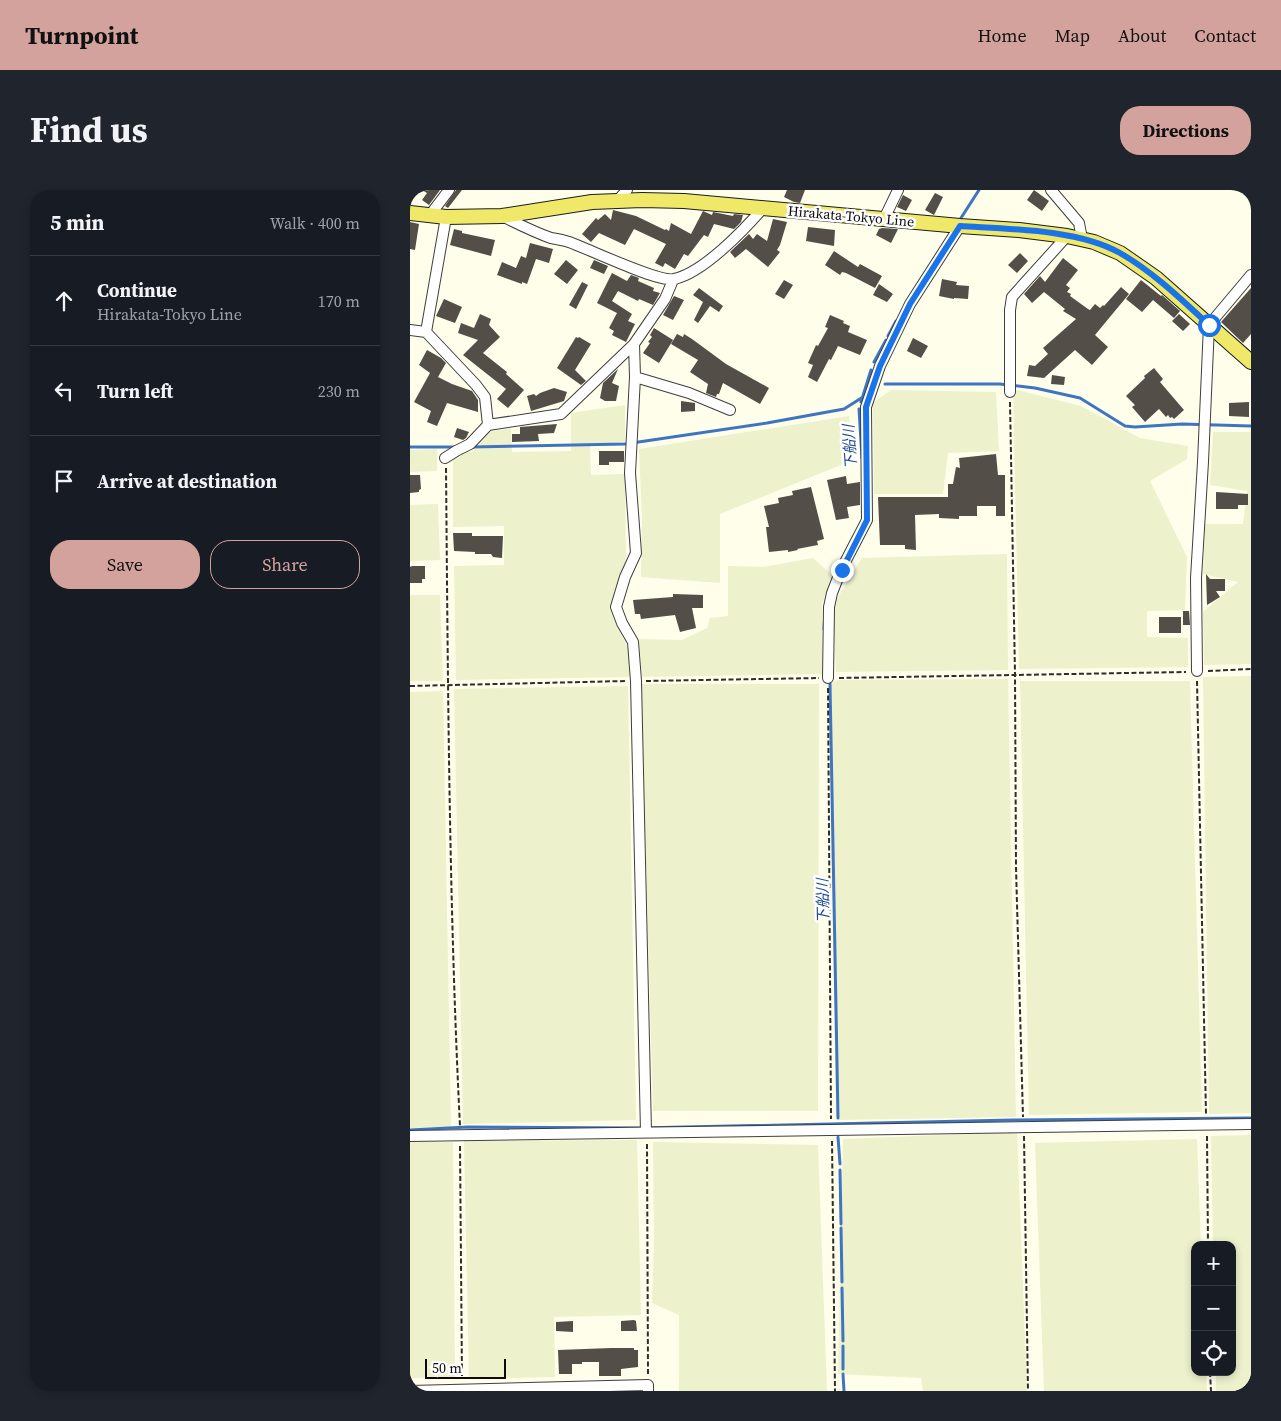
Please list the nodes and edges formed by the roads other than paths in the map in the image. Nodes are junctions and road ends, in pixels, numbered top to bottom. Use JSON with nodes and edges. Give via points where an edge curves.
{"nodes":[{"id":1,"x":449,"y":190,"type":"edge"},
{"id":2,"x":627,"y":190,"type":"edge"},
{"id":3,"x":898,"y":190,"type":"edge"},
{"id":4,"x":1051,"y":190,"type":"edge"},
{"id":5,"x":617,"y":201,"type":"junction"},
{"id":6,"x":763,"y":208,"type":"junction"},
{"id":7,"x":410,"y":213,"type":"edge"},
{"id":8,"x":430,"y":215,"type":"junction"},
{"id":9,"x":502,"y":216,"type":"junction"},
{"id":10,"x":446,"y":217,"type":"junction"},
{"id":11,"x":884,"y":219,"type":"junction"},
{"id":12,"x":960,"y":226,"type":"junction"},
{"id":13,"x":1067,"y":236,"type":"junction"},
{"id":14,"x":1082,"y":239,"type":"junction"},
{"id":15,"x":1251,"y":276,"type":"edge"},
{"id":16,"x":673,"y":280,"type":"junction"},
{"id":17,"x":1209,"y":325,"type":"junction"},
{"id":18,"x":410,"y":330,"type":"edge"},
{"id":19,"x":426,"y":332,"type":"junction"},
{"id":20,"x":634,"y":344,"type":"junction"},
{"id":21,"x":1251,"y":362,"type":"edge"},
{"id":22,"x":635,"y":377,"type":"junction"},
{"id":23,"x":1010,"y":392,"type":"road end"},
{"id":24,"x":730,"y":410,"type":"dead end"},
{"id":25,"x":488,"y":424,"type":"junction"},
{"id":26,"x":446,"y":458,"type":"road end"},
{"id":27,"x":1197,"y":671,"type":"road end"},
{"id":28,"x":828,"y":678,"type":"road end"},
{"id":29,"x":1251,"y":1124,"type":"edge"},
{"id":30,"x":646,"y":1132,"type":"junction"},
{"id":31,"x":410,"y":1136,"type":"edge"},
{"id":32,"x":648,"y":1388,"type":"edge"},
{"id":33,"x":462,"y":1390,"type":"edge"},
{"id":34,"x":516,"y":1390,"type":"edge"},
{"id":35,"x":410,"y":1391,"type":"edge"}],
"edges":[{"from":1,"to":8,"type":"street"},
{"from":2,"to":5,"type":"street"},
{"from":3,"to":11,"type":"street"},
{"from":4,"to":14,"type":"street","via":[[1079,223]]},
{"from":5,"to":6,"type":"main road","name":"Hirakata-Tokyo Line","via":[[684,201]]},
{"from":5,"to":9,"type":"main road","name":"Hirakata-Tokyo Line"},
{"from":6,"to":11,"type":"main road","name":"Hirakata-Tokyo Line"},
{"from":6,"to":16,"type":"street","via":[[699,268]]},
{"from":7,"to":8,"type":"main road","name":"Hirakata-Tokyo Line"},
{"from":8,"to":10,"type":"main road","name":"Hirakata-Tokyo Line"},
{"from":9,"to":10,"type":"main road","name":"Hirakata-Tokyo Line"},
{"from":9,"to":16,"type":"street","via":[[551,238]]},
{"from":10,"to":19,"type":"street"},
{"from":11,"to":12,"type":"main road","name":"Hirakata-Tokyo Line"},
{"from":12,"to":13,"type":"main road","name":"Hirakata-Tokyo Line"},
{"from":12,"to":28,"type":"street","via":[[910,304],[880,366],[866,407],[867,520],[832,593]]},
{"from":13,"to":14,"type":"main road","name":"Hirakata-Tokyo Line"},
{"from":13,"to":23,"type":"street","via":[[1012,297]]},
{"from":14,"to":17,"type":"main road","name":"Hirakata-Tokyo Line","via":[[1120,253],[1156,278]]},
{"from":15,"to":17,"type":"street"},
{"from":16,"to":20,"type":"street","via":[[665,299]]},
{"from":17,"to":21,"type":"main road","name":"Hirakata-Tokyo Line"},
{"from":17,"to":27,"type":"street","via":[[1196,578]]},
{"from":18,"to":19,"type":"street"},
{"from":19,"to":25,"type":"street","via":[[485,397]]},
{"from":20,"to":22,"type":"street"},
{"from":20,"to":25,"type":"street","via":[[561,414]]},
{"from":22,"to":24,"type":"street","via":[[690,393]]},
{"from":22,"to":30,"type":"street","via":[[630,473],[636,553],[616,607],[633,642],[636,681]]},
{"from":25,"to":26,"type":"street","via":[[470,444]]},
{"from":29,"to":30,"type":"street"},
{"from":30,"to":31,"type":"street"},
{"from":32,"to":34,"type":"street"},
{"from":33,"to":34,"type":"street"},
{"from":33,"to":35,"type":"street"}]}
